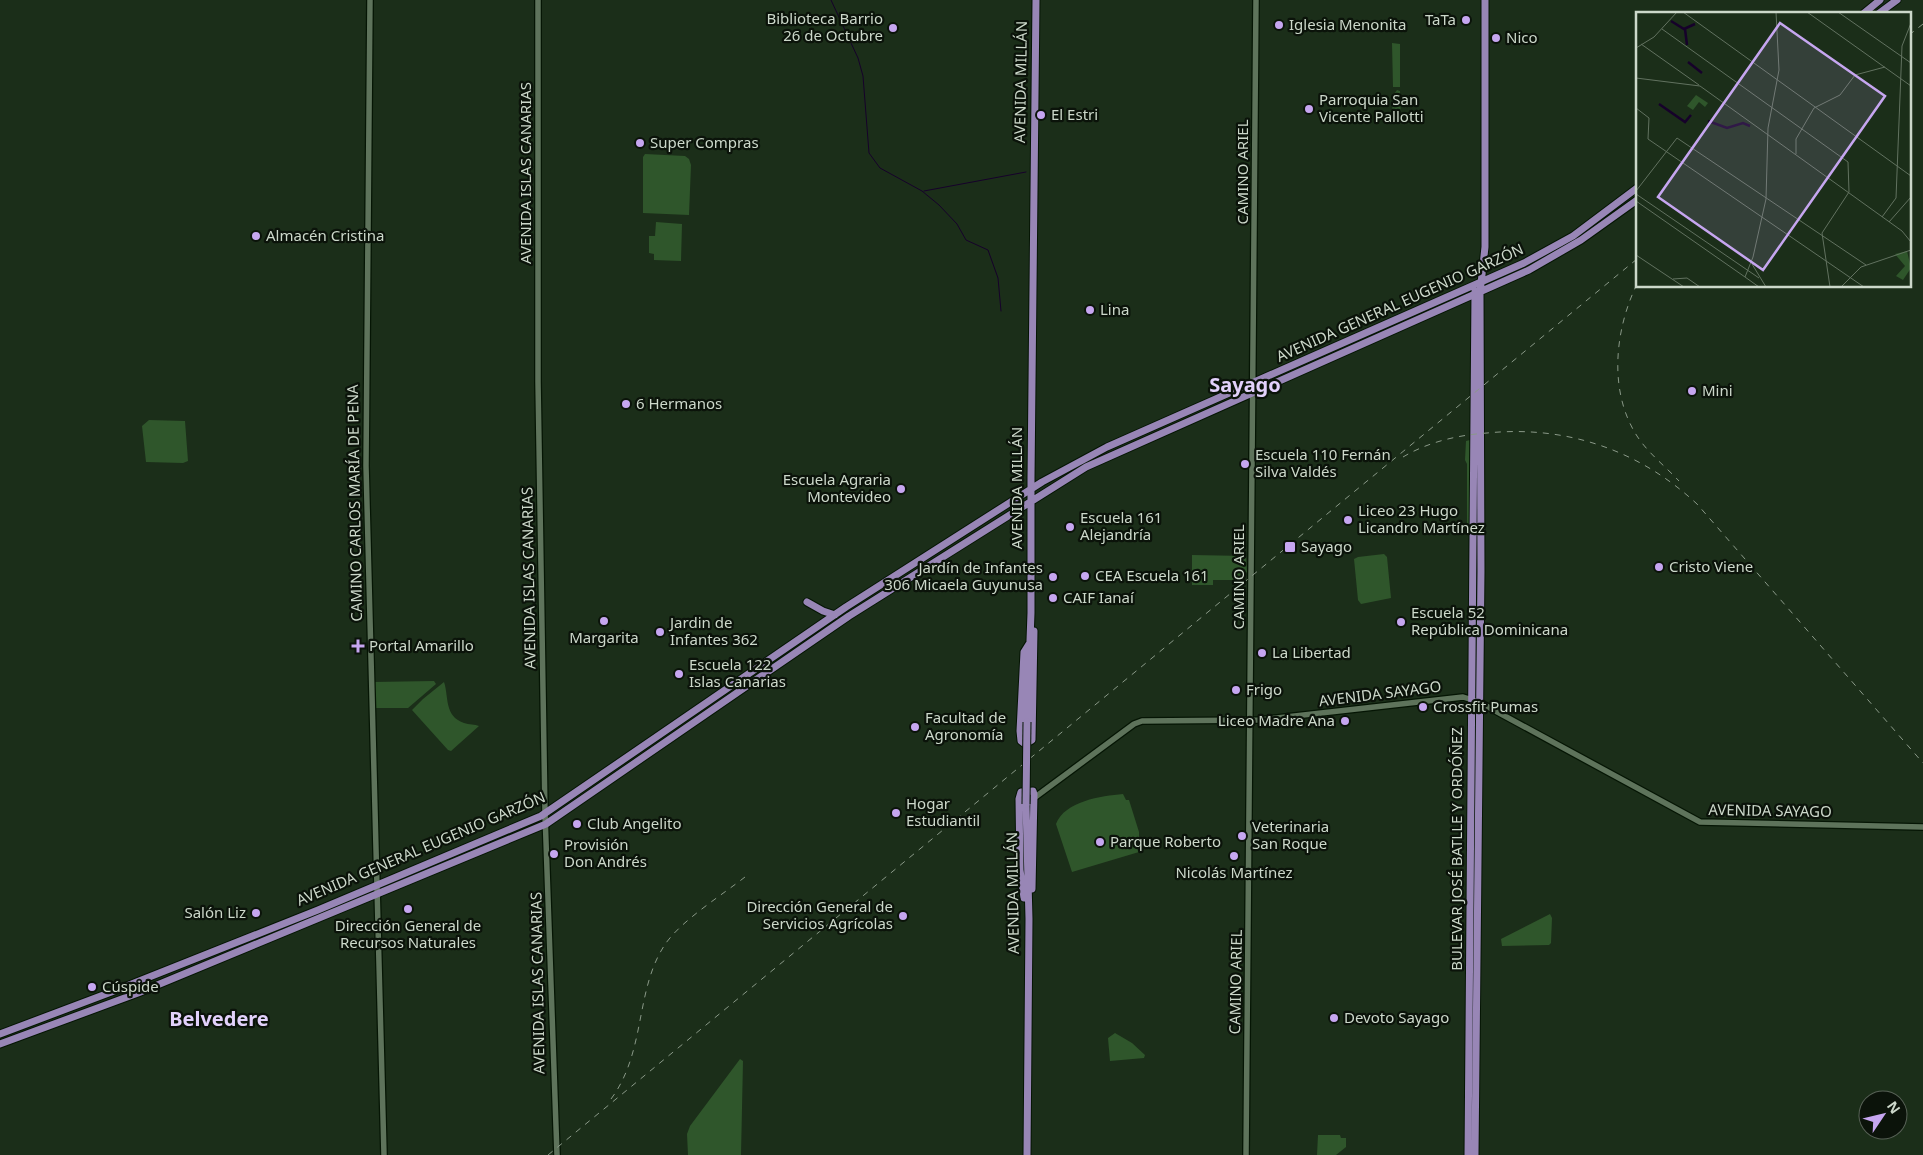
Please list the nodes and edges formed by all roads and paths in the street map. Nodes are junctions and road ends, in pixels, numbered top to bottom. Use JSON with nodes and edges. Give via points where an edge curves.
{"nodes":[{"id":1,"x":370,"y":0,"type":"edge"},
{"id":2,"x":538,"y":0,"type":"edge"},
{"id":3,"x":1036,"y":0,"type":"edge"},
{"id":4,"x":1256,"y":0,"type":"edge"},
{"id":5,"x":1485,"y":0,"type":"edge"},
{"id":6,"x":1880,"y":0,"type":"edge"},
{"id":7,"x":1897,"y":0,"type":"edge"},
{"id":8,"x":1865,"y":12,"type":"edge"},
{"id":9,"x":1881,"y":12,"type":"edge"},
{"id":10,"x":1636,"y":189,"type":"edge"},
{"id":11,"x":1636,"y":201,"type":"edge"},
{"id":12,"x":1484,"y":214,"type":"junction"},
{"id":13,"x":1484,"y":263,"type":"junction"},
{"id":14,"x":1498,"y":274,"type":"junction"},
{"id":15,"x":1479,"y":283,"type":"junction"},
{"id":16,"x":1478,"y":294,"type":"junction"},
{"id":17,"x":1254,"y":382,"type":"junction"},
{"id":18,"x":1254,"y":392,"type":"junction"},
{"id":19,"x":1031,"y":489,"type":"junction"},
{"id":20,"x":1031,"y":501,"type":"junction"},
{"id":21,"x":807,"y":602,"type":"dead end"},
{"id":22,"x":835,"y":614,"type":"junction"},
{"id":23,"x":1031,"y":614,"type":"junction"},
{"id":24,"x":1029,"y":643,"type":"junction"},
{"id":25,"x":1472,"y":699,"type":"junction"},
{"id":26,"x":1479,"y":702,"type":"junction"},
{"id":27,"x":1250,"y":721,"type":"junction"},
{"id":28,"x":1034,"y":794,"type":"junction"},
{"id":29,"x":545,"y":813,"type":"junction"},
{"id":30,"x":546,"y":824,"type":"junction"},
{"id":31,"x":1921,"y":826,"type":"edge"},
{"id":32,"x":376,"y":884,"type":"junction"},
{"id":33,"x":377,"y":895,"type":"junction"},
{"id":34,"x":1029,"y":908,"type":"junction"},
{"id":35,"x":1029,"y":919,"type":"junction"},
{"id":36,"x":0,"y":1034,"type":"edge"},
{"id":37,"x":0,"y":1044,"type":"edge"},
{"id":38,"x":384,"y":1155,"type":"edge"},
{"id":39,"x":557,"y":1155,"type":"edge"},
{"id":40,"x":1027,"y":1155,"type":"edge"},
{"id":41,"x":1246,"y":1155,"type":"edge"},
{"id":42,"x":1468,"y":1155,"type":"edge"},
{"id":43,"x":1475,"y":1155,"type":"edge"}],
"edges":[{"from":1,"to":32,"type":"street","name":"CAMINO CARLOS MARÍA DE PENA","via":[[366,466]]},
{"from":2,"to":29,"type":"street","name":"AVENIDA ISLAS CANARIAS","via":[[538,382]]},
{"from":3,"to":19,"type":"main road","name":"AVENIDA MILLÁN"},
{"from":4,"to":17,"type":"street","name":"CAMINO ARIEL"},
{"from":5,"to":12,"type":"main road","name":"BULEVAR JOSÉ BATLLE Y ORDÓÑEZ"},
{"from":6,"to":8,"type":"main road"},
{"from":7,"to":9,"type":"main road"},
{"from":10,"to":14,"type":"main road","name":"AVENIDA GENERAL EUGENIO GARZÓN","via":[[1565,241]]},
{"from":11,"to":16,"type":"main road","name":"AVENIDA GENERAL EUGENIO GARZÓN","via":[[1563,252]]},
{"from":12,"to":13,"type":"main road","name":"BULEVAR JOSÉ BATLLE Y ORDÓÑEZ"},
{"from":12,"to":15,"type":"main road","name":"BULEVAR JOSÉ BATLLE Y ORDÓÑEZ"},
{"from":13,"to":14,"type":"main road"},
{"from":13,"to":15,"type":"main road","name":"BULEVAR JOSÉ BATLLE Y ORDÓÑEZ"},
{"from":14,"to":15,"type":"main road","name":"AVENIDA GENERAL EUGENIO GARZÓN"},
{"from":15,"to":16,"type":"main road","name":"BULEVAR JOSÉ BATLLE Y ORDÓÑEZ"},
{"from":15,"to":17,"type":"main road","name":"AVENIDA GENERAL EUGENIO GARZÓN"},
{"from":16,"to":18,"type":"main road","name":"AVENIDA GENERAL EUGENIO GARZÓN"},
{"from":16,"to":25,"type":"main road","name":"BULEVAR JOSÉ BATLLE Y ORDÓÑEZ"},
{"from":16,"to":26,"type":"main road","name":"BULEVAR JOSÉ BATLLE Y ORDÓÑEZ"},
{"from":17,"to":18,"type":"street","name":"CAMINO ARIEL"},
{"from":17,"to":19,"type":"main road","name":"AVENIDA GENERAL EUGENIO GARZÓN","via":[[1080,459]]},
{"from":18,"to":20,"type":"main road","name":"AVENIDA GENERAL EUGENIO GARZÓN","via":[[1098,461]]},
{"from":18,"to":27,"type":"street","name":"CAMINO ARIEL"},
{"from":19,"to":20,"type":"main road","name":"AVENIDA MILLÁN"},
{"from":19,"to":22,"type":"main road","name":"AVENIDA GENERAL EUGENIO GARZÓN"},
{"from":20,"to":23,"type":"main road","name":"AVENIDA MILLÁN"},
{"from":20,"to":30,"type":"main road","name":"AVENIDA GENERAL EUGENIO GARZÓN","via":[[849,616]]},
{"from":21,"to":22,"type":"main road"},
{"from":22,"to":29,"type":"main road","name":"AVENIDA GENERAL EUGENIO GARZÓN"},
{"from":23,"to":24,"type":"main road","name":"AVENIDA MILLÁN"},
{"from":23,"to":24,"type":"main road","via":[[1034,648],[1032,740],[1025,744],[1020,731],[1024,652]]},
{"from":24,"to":34,"type":"main road","name":"AVENIDA MILLÁN","bridge":true,"via":[[1026,804]]},
{"from":25,"to":26,"type":"street","name":"AVENIDA SAYAGO"},
{"from":25,"to":27,"type":"street","name":"AVENIDA SAYAGO","via":[[1463,697]]},
{"from":25,"to":42,"type":"main road","name":"BULEVAR JOSÉ BATLLE Y ORDÓÑEZ"},
{"from":26,"to":31,"type":"street","name":"AVENIDA SAYAGO","via":[[1700,822]]},
{"from":26,"to":43,"type":"main road","name":"BULEVAR JOSÉ BATLLE Y ORDÓÑEZ"},
{"from":27,"to":28,"type":"street","name":"AVENIDA SAYAGO","via":[[1138,722]]},
{"from":27,"to":41,"type":"street","name":"CAMINO ARIEL"},
{"from":28,"to":34,"type":"main road"},
{"from":28,"to":35,"type":"main road","via":[[1023,791],[1019,799],[1020,870]]},
{"from":29,"to":30,"type":"street","name":"AVENIDA ISLAS CANARIAS"},
{"from":29,"to":32,"type":"main road","name":"AVENIDA GENERAL EUGENIO GARZÓN"},
{"from":30,"to":33,"type":"main road","name":"AVENIDA GENERAL EUGENIO GARZÓN"},
{"from":30,"to":39,"type":"street","name":"AVENIDA ISLAS CANARIAS"},
{"from":32,"to":33,"type":"street","name":"CAMINO CARLOS MARÍA DE PENA"},
{"from":32,"to":36,"type":"main road","name":"AVENIDA GENERAL EUGENIO GARZÓN"},
{"from":33,"to":37,"type":"main road","name":"AVENIDA GENERAL EUGENIO GARZÓN","via":[[138,993]]},
{"from":33,"to":38,"type":"street","name":"CAMINO CARLOS MARÍA DE PENA"},
{"from":34,"to":35,"type":"main road","name":"AVENIDA MILLÁN"},
{"from":35,"to":40,"type":"main road","name":"AVENIDA MILLÁN"}]}
